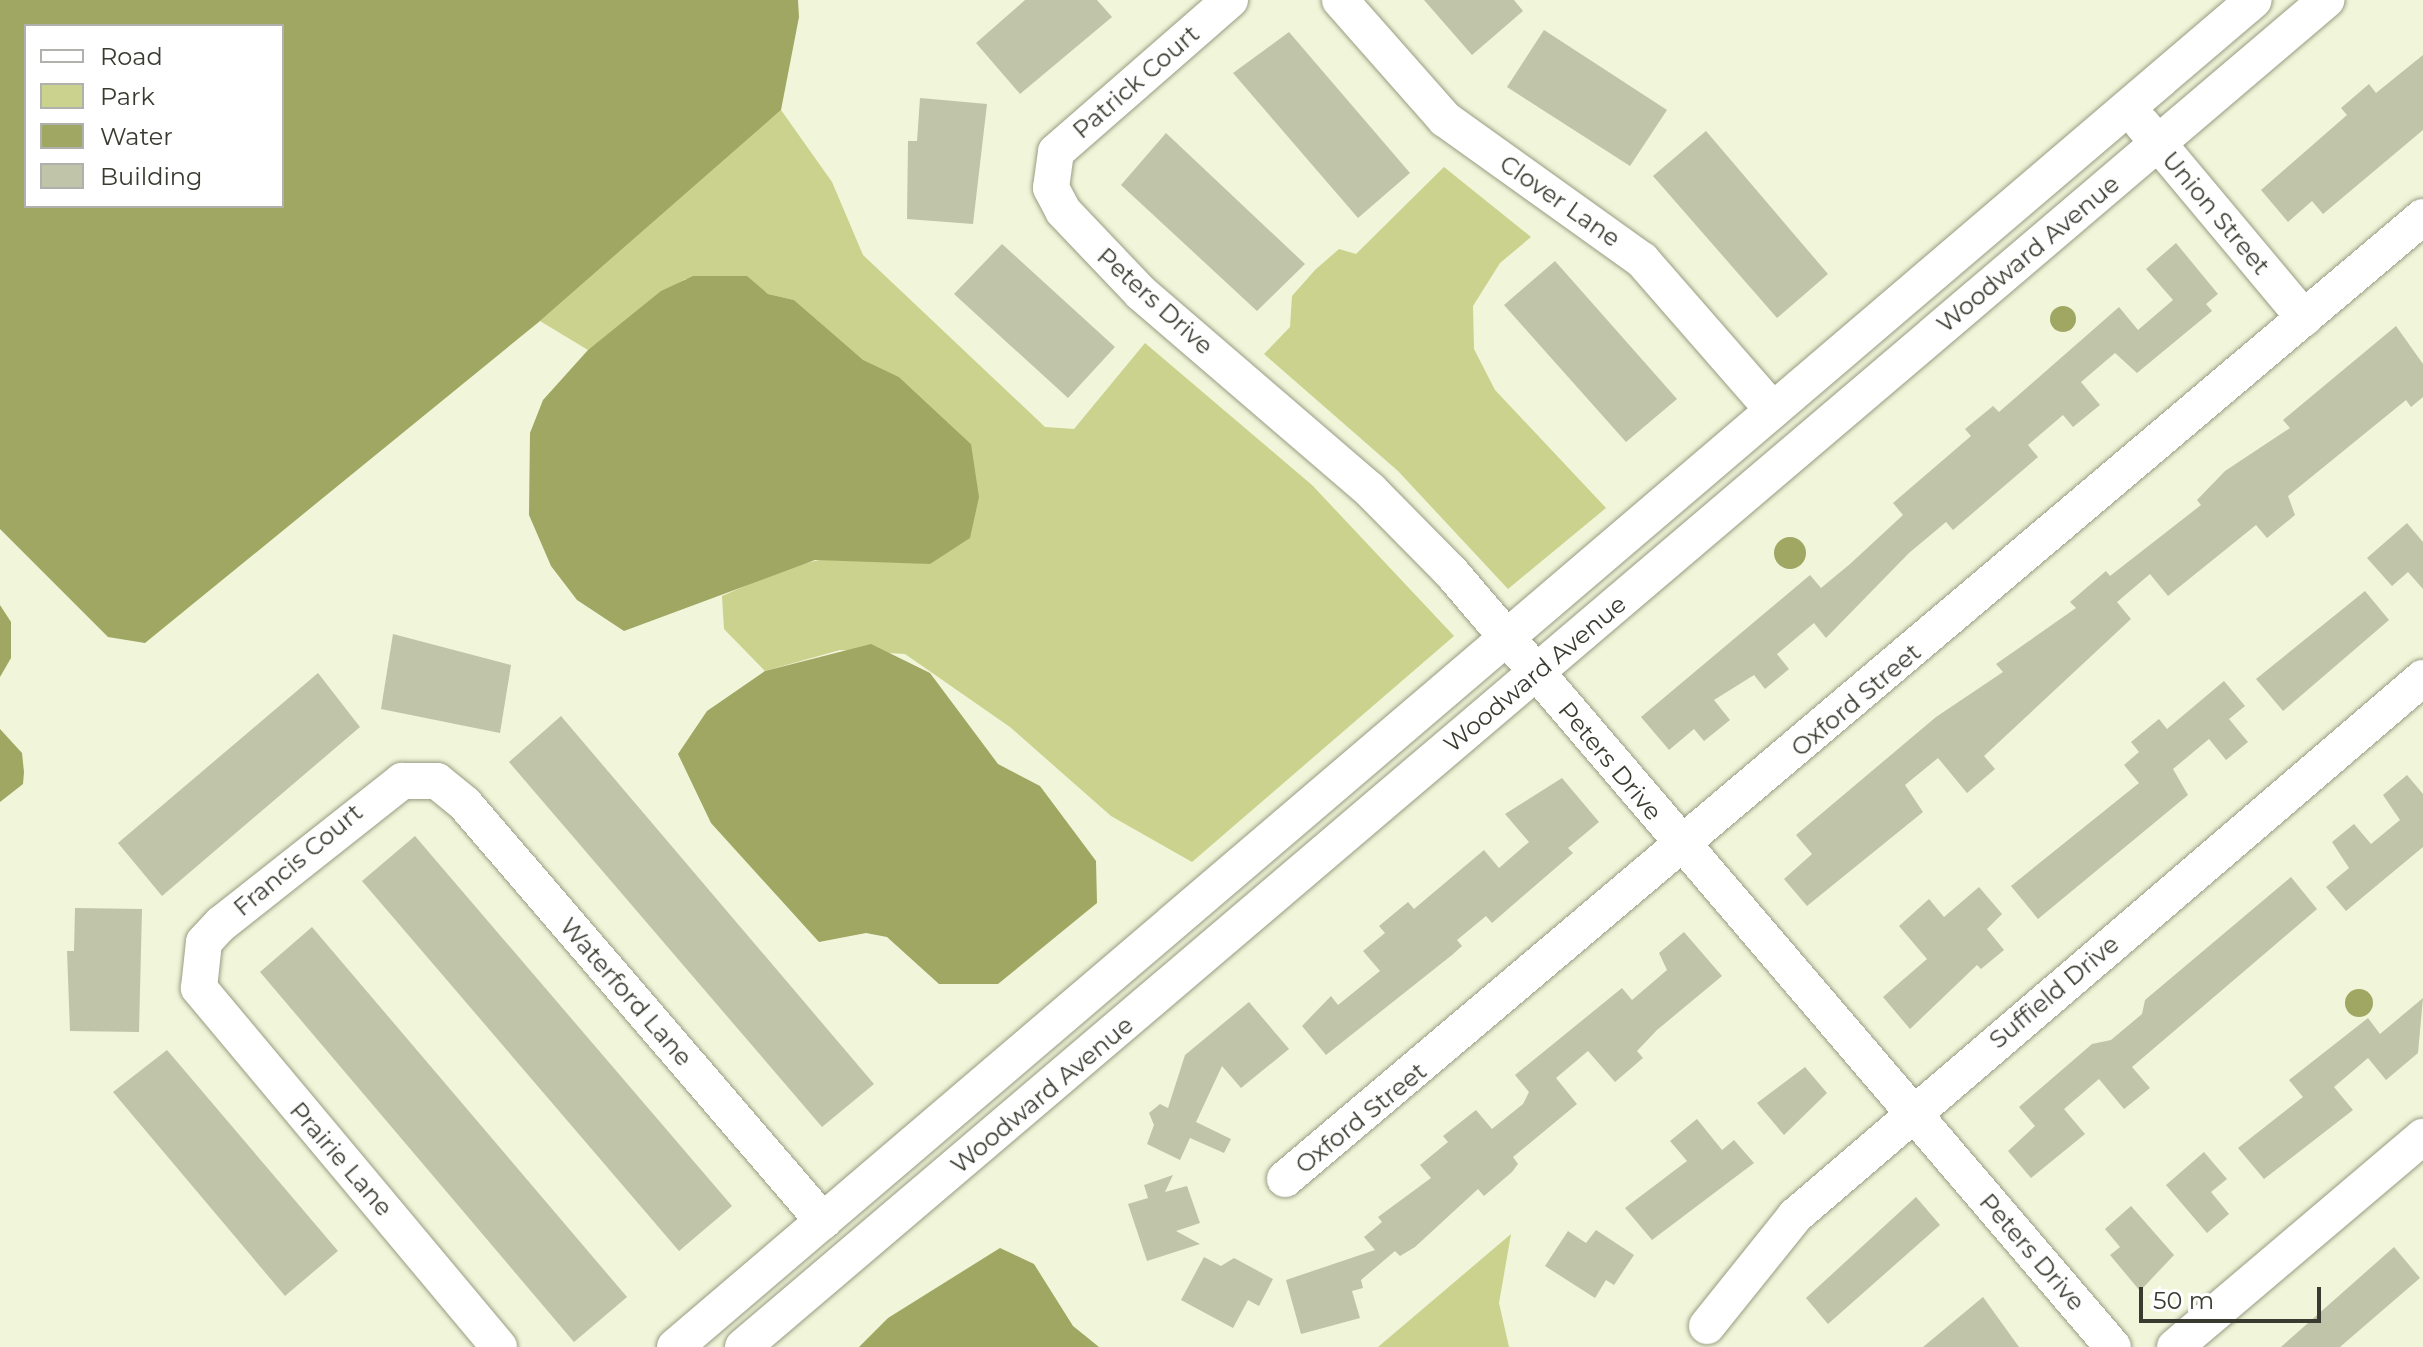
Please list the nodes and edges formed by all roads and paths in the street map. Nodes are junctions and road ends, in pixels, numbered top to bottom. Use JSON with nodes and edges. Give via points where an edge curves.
{"nodes":[{"id":1,"x":1230,"y":0,"type":"edge"},
{"id":2,"x":1340,"y":0,"type":"edge"},
{"id":3,"x":2254,"y":0,"type":"edge"},
{"id":4,"x":2326,"y":0,"type":"edge"},
{"id":5,"x":2128,"y":107,"type":"junction"},
{"id":6,"x":2158,"y":144,"type":"junction"},
{"id":7,"x":1050,"y":170,"type":"joint"},
{"id":8,"x":2423,"y":217,"type":"edge"},
{"id":9,"x":2304,"y":318,"type":"junction"},
{"id":10,"x":1773,"y":410,"type":"junction"},
{"id":11,"x":1508,"y":640,"type":"junction"},
{"id":12,"x":1536,"y":674,"type":"junction"},
{"id":13,"x":2423,"y":678,"type":"edge"},
{"id":14,"x":420,"y":777,"type":"joint"},
{"id":15,"x":1683,"y":847,"type":"junction"},
{"id":16,"x":196,"y":965,"type":"joint"},
{"id":17,"x":1913,"y":1113,"type":"junction"},
{"id":18,"x":2423,"y":1137,"type":"edge"},
{"id":19,"x":1285,"y":1179,"type":"dead end"},
{"id":20,"x":823,"y":1221,"type":"junction"},
{"id":21,"x":1707,"y":1326,"type":"dead end"},
{"id":22,"x":499,"y":1347,"type":"edge"},
{"id":23,"x":675,"y":1347,"type":"edge"},
{"id":24,"x":743,"y":1347,"type":"edge"},
{"id":25,"x":2113,"y":1347,"type":"edge"},
{"id":26,"x":2175,"y":1347,"type":"edge"}],
"edges":[{"from":1,"to":7,"type":"street","name":"Patrick Court","via":[[1056,152]]},
{"from":2,"to":10,"type":"street","name":"Clover Lane","via":[[1445,119],[1642,260]]},
{"from":3,"to":5,"type":"street","name":"Woodward Avenue"},
{"from":4,"to":6,"type":"street","name":"Woodward Avenue"},
{"from":5,"to":6,"type":"street","name":"Union Street"},
{"from":5,"to":10,"type":"street","name":"Woodward Avenue"},
{"from":6,"to":9,"type":"street","name":"Union Street"},
{"from":6,"to":12,"type":"street","name":"Woodward Avenue"},
{"from":7,"to":11,"type":"street","name":"Peters Drive","via":[[1063,211],[1108,262],[1399,517]]},
{"from":8,"to":9,"type":"street","name":"Oxford Street"},
{"from":9,"to":15,"type":"street","name":"Oxford Street"},
{"from":10,"to":11,"type":"street","name":"Woodward Avenue"},
{"from":11,"to":12,"type":"street","name":"Peters Drive"},
{"from":11,"to":20,"type":"street","name":"Woodward Avenue"},
{"from":12,"to":15,"type":"street","name":"Peters Drive"},
{"from":12,"to":24,"type":"street","name":"Woodward Avenue"},
{"from":13,"to":17,"type":"street","name":"Suffield Drive"},
{"from":14,"to":16,"type":"street","name":"Francis Court","via":[[383,790],[221,924]]},
{"from":14,"to":20,"type":"street","name":"Waterford Lane","via":[[465,804]]},
{"from":15,"to":17,"type":"street","name":"Peters Drive"},
{"from":15,"to":19,"type":"street","name":"Oxford Street"},
{"from":16,"to":22,"type":"street","name":"Prairie Lane","via":[[214,1011]]},
{"from":17,"to":21,"type":"street","name":"Suffield Drive","via":[[1795,1216]]},
{"from":17,"to":25,"type":"street","name":"Peters Drive"},
{"from":18,"to":26,"type":"street"},
{"from":20,"to":23,"type":"street","name":"Woodward Avenue"}]}
